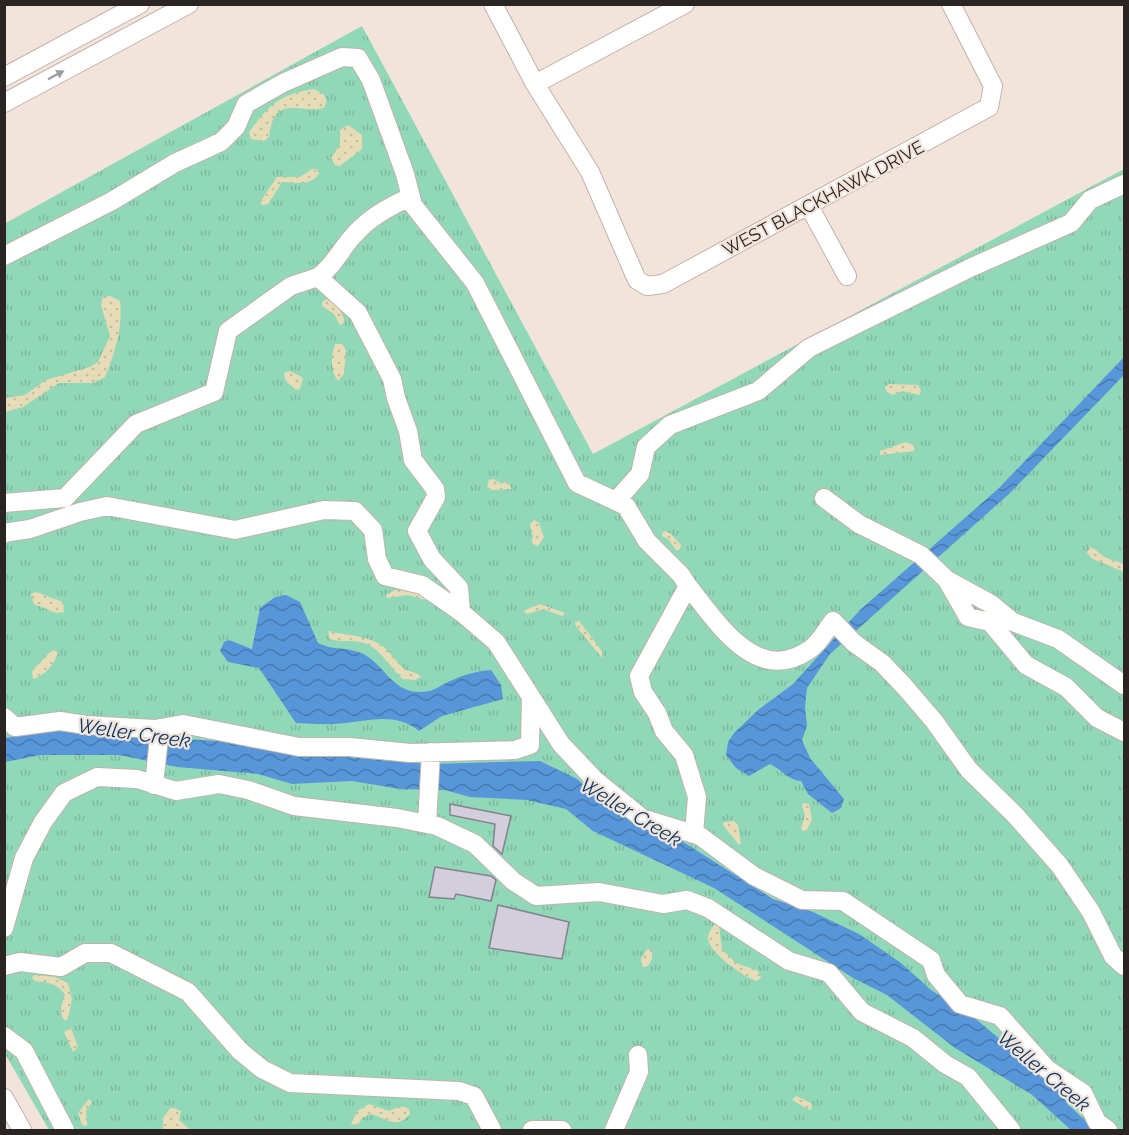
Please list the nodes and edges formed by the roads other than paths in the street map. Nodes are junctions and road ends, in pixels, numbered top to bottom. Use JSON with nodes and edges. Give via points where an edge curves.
{"nodes":[{"id":1,"x":140,"y":4,"type":"edge"},
{"id":2,"x":189,"y":4,"type":"edge"},
{"id":3,"x":493,"y":4,"type":"edge"},
{"id":4,"x":685,"y":4,"type":"edge"},
{"id":5,"x":951,"y":4,"type":"edge"},
{"id":6,"x":4,"y":76,"type":"edge"},
{"id":7,"x":535,"y":84,"type":"junction"},
{"id":8,"x":4,"y":103,"type":"edge"},
{"id":9,"x":1125,"y":184,"type":"edge"},
{"id":10,"x":411,"y":197,"type":"junction"},
{"id":11,"x":809,"y":206,"type":"junction"},
{"id":12,"x":4,"y":256,"type":"edge"},
{"id":13,"x":847,"y":276,"type":"dead end"},
{"id":14,"x":318,"y":277,"type":"junction"},
{"id":15,"x":824,"y":498,"type":"dead end"},
{"id":16,"x":616,"y":501,"type":"junction"},
{"id":17,"x":4,"y":503,"type":"edge"},
{"id":18,"x":4,"y":533,"type":"edge"},
{"id":19,"x":947,"y":580,"type":"junction"},
{"id":20,"x":688,"y":586,"type":"junction"},
{"id":21,"x":461,"y":612,"type":"junction"},
{"id":22,"x":1125,"y":685,"type":"edge"},
{"id":23,"x":531,"y":696,"type":"junction"},
{"id":24,"x":4,"y":717,"type":"edge"},
{"id":25,"x":160,"y":730,"type":"junction"},
{"id":26,"x":1125,"y":732,"type":"edge"},
{"id":27,"x":431,"y":757,"type":"junction"},
{"id":28,"x":154,"y":780,"type":"junction"},
{"id":29,"x":424,"y":813,"type":"junction"},
{"id":30,"x":694,"y":833,"type":"junction"},
{"id":31,"x":4,"y":928,"type":"edge"},
{"id":32,"x":4,"y":966,"type":"edge"},
{"id":33,"x":1125,"y":966,"type":"edge"},
{"id":34,"x":4,"y":1036,"type":"edge"},
{"id":35,"x":638,"y":1055,"type":"dead end"},
{"id":36,"x":4,"y":1098,"type":"edge"},
{"id":37,"x":22,"y":1131,"type":"edge"},
{"id":38,"x":65,"y":1131,"type":"edge"},
{"id":39,"x":492,"y":1131,"type":"edge"},
{"id":40,"x":532,"y":1131,"type":"edge"},
{"id":41,"x":562,"y":1131,"type":"edge"},
{"id":42,"x":614,"y":1131,"type":"edge"},
{"id":43,"x":1011,"y":1131,"type":"edge"},
{"id":44,"x":1108,"y":1131,"type":"edge"}],
"edges":[{"from":1,"to":6,"type":"street"},
{"from":8,"to":2,"type":"street","one_way":true},
{"from":3,"to":7,"type":"street"},
{"from":4,"to":7,"type":"street"},
{"from":5,"to":11,"type":"street","name":"WEST BLACKHAWK DRIVE","via":[[993,86],[989,107]]},
{"from":7,"to":11,"type":"street","name":"WEST BLACKHAWK DRIVE","via":[[590,172],[637,280],[647,286],[663,284]]},
{"from":9,"to":16,"type":"street","via":[[1090,200],[1071,223],[809,348],[758,391],[670,425],[646,447],[640,474]]},
{"from":10,"to":12,"type":"street","via":[[371,80],[358,58],[342,57],[246,104],[236,127],[221,142]]},
{"from":10,"to":14,"type":"street","via":[[355,233],[331,268]]},
{"from":10,"to":16,"type":"street","via":[[413,205],[475,283],[577,483]]},
{"from":11,"to":13,"type":"street"},
{"from":14,"to":17,"type":"street","via":[[291,286],[228,331],[214,392],[136,424],[65,498]]},
{"from":14,"to":21,"type":"street","via":[[357,313],[392,379],[413,460],[435,489],[436,497],[417,531],[432,560],[459,588]]},
{"from":15,"to":19,"type":"street","via":[[859,524],[926,560]]},
{"from":16,"to":20,"type":"street","via":[[626,507],[647,541]]},
{"from":18,"to":21,"type":"street","via":[[107,506],[235,530],[324,510],[355,511],[373,530],[377,558],[385,576],[422,585]]},
{"from":19,"to":22,"type":"street","via":[[1013,621],[1058,639]]},
{"from":19,"to":26,"type":"street","via":[[968,617],[990,622],[1026,665],[1066,687],[1097,718]]},
{"from":20,"to":30,"type":"street","via":[[639,676],[664,731],[684,755],[697,797]]},
{"from":20,"to":33,"type":"street","via":[[727,634],[756,659],[786,659],[810,650],[834,621],[904,686],[969,770],[1015,814],[1060,866],[1091,912],[1113,956]]},
{"from":21,"to":23,"type":"street","via":[[495,642]]},
{"from":23,"to":27,"type":"street","via":[[530,745],[515,750]]},
{"from":23,"to":30,"type":"street","via":[[561,744],[595,780],[642,818]]},
{"from":24,"to":25,"type":"street","via":[[15,727],[60,721]]},
{"from":25,"to":27,"type":"street","via":[[183,724],[299,747]]},
{"from":25,"to":28,"type":"street"},
{"from":27,"to":29,"type":"street"},
{"from":28,"to":29,"type":"street","via":[[176,791],[219,784],[294,806]]},
{"from":28,"to":31,"type":"street","via":[[97,777],[64,793],[24,858]]},
{"from":29,"to":43,"type":"street","via":[[475,844],[513,882],[536,896],[599,892],[663,904],[687,900],[708,908],[789,961],[829,973],[862,1012],[913,1038],[968,1077]]},
{"from":30,"to":44,"type":"street","via":[[754,876],[802,900],[843,901],[931,960],[936,975],[960,1004],[1000,1016],[1047,1069],[1083,1093],[1097,1122]]},
{"from":32,"to":39,"type":"street","via":[[20,962],[61,967],[85,952],[111,953],[188,992],[240,1051],[262,1069],[290,1083],[459,1091],[474,1096]]},
{"from":34,"to":38,"type":"street","via":[[24,1051]]},
{"from":35,"to":42,"type":"street","via":[[639,1072]]},
{"from":36,"to":37,"type":"street"},
{"from":40,"to":41,"type":"street"}]}
